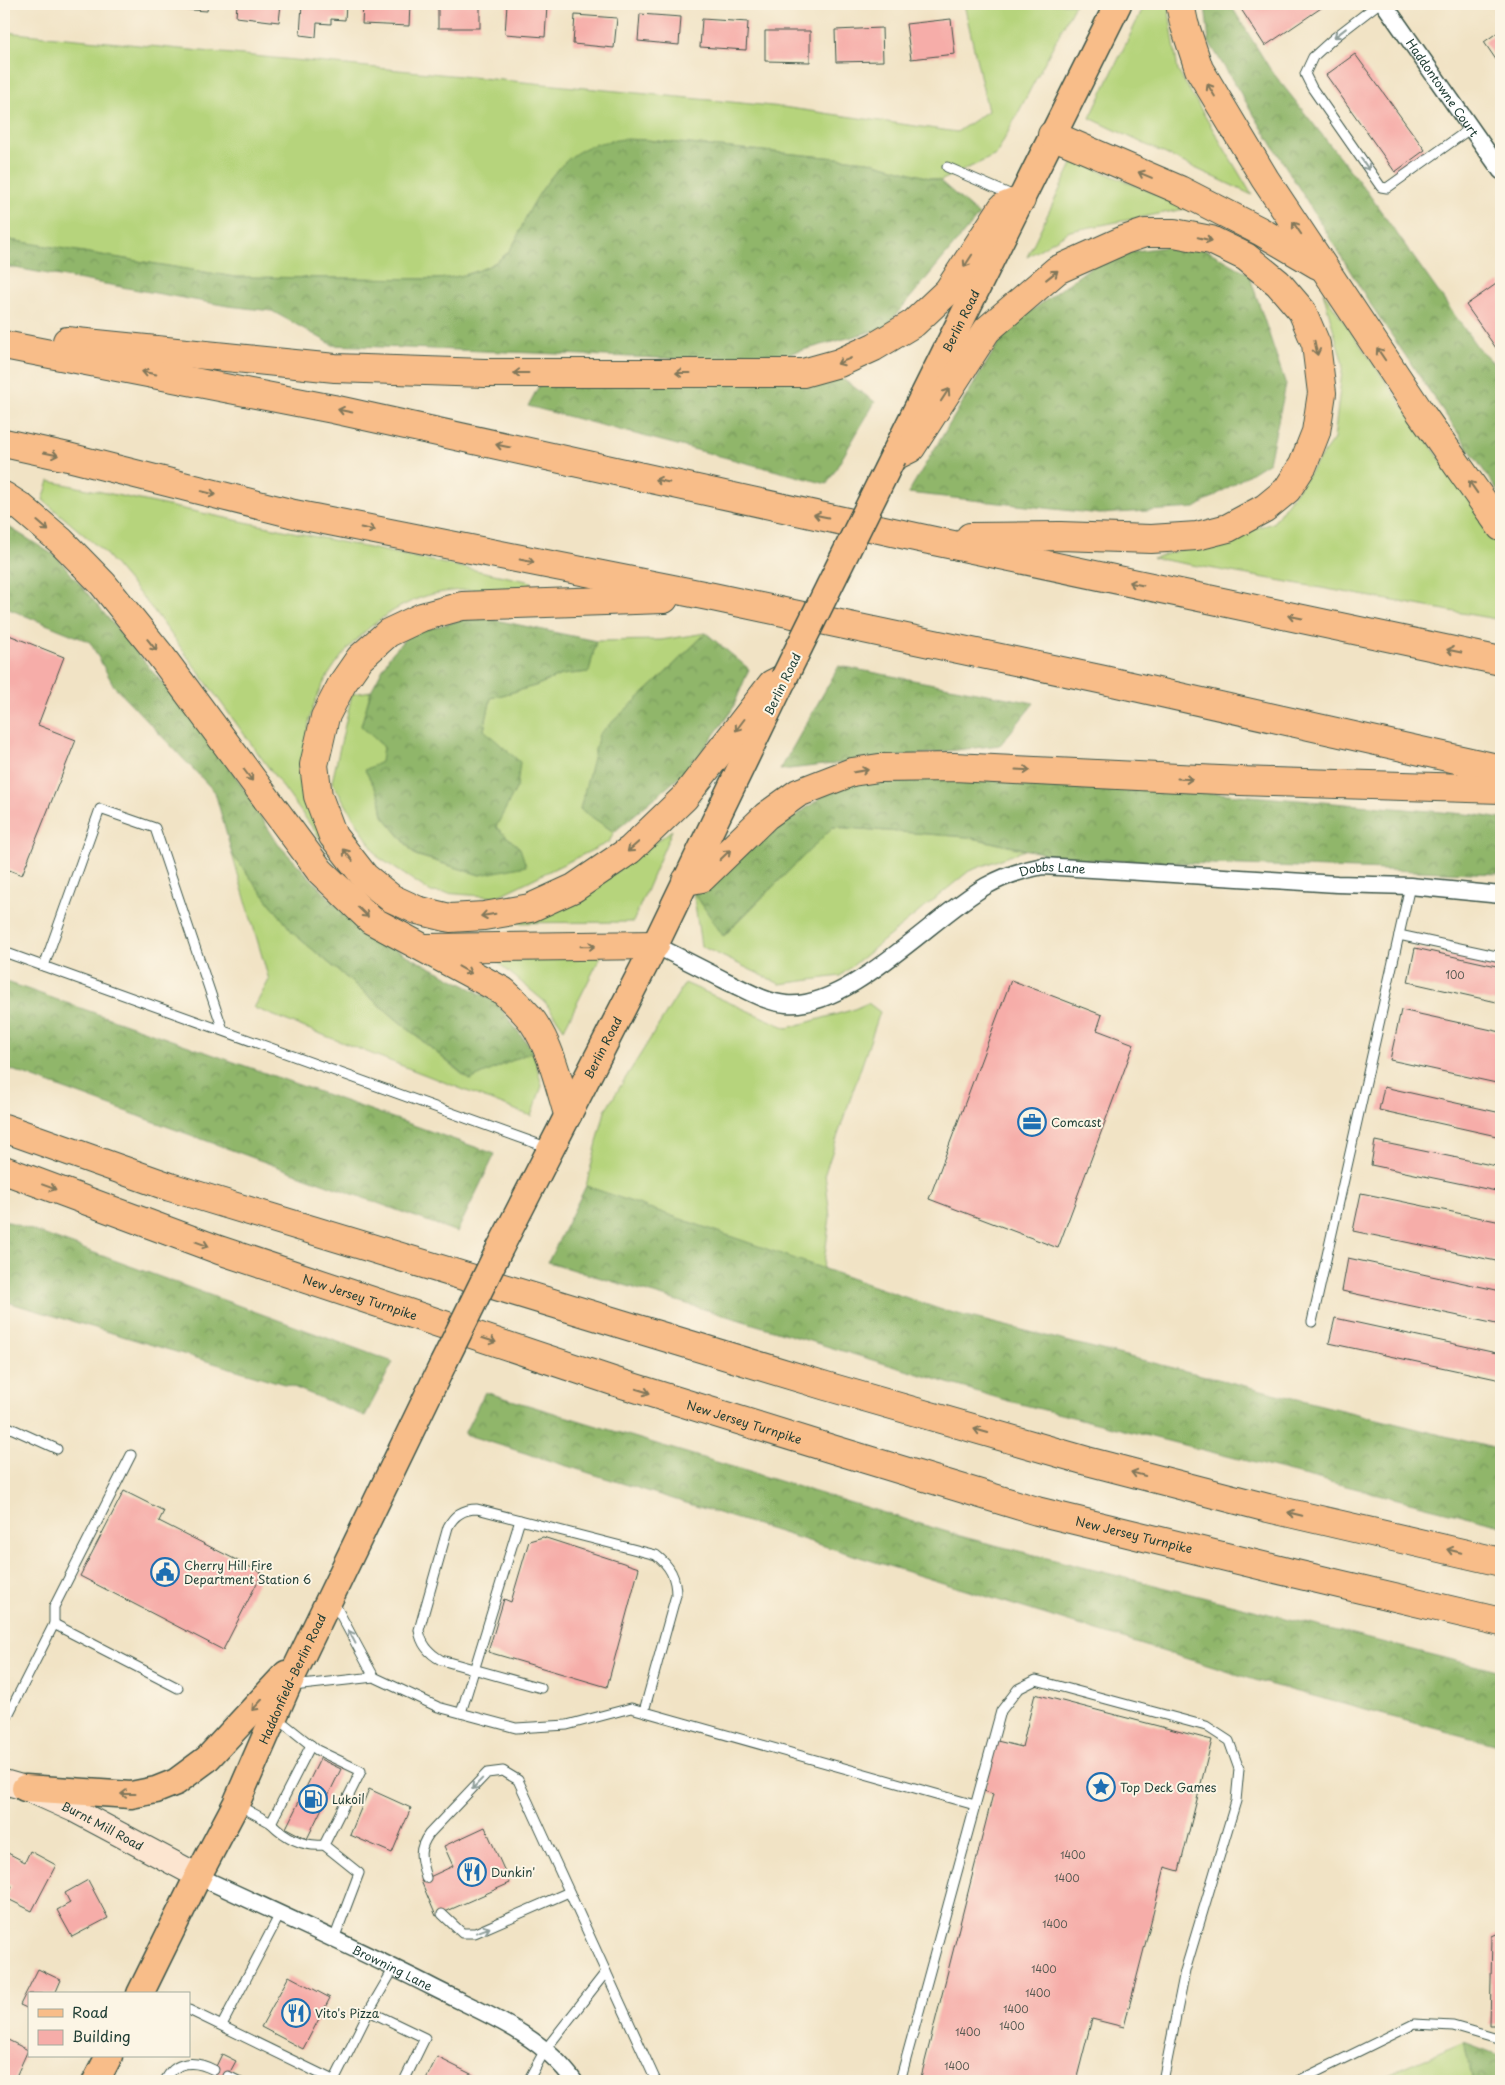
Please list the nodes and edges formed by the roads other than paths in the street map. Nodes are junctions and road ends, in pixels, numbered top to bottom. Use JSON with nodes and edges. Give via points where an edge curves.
{"nodes":[{"id":1,"x":1118,"y":4,"type":"edge"},
{"id":2,"x":1180,"y":4,"type":"edge"},
{"id":3,"x":1378,"y":4,"type":"edge"},
{"id":4,"x":1384,"y":4,"type":"edge"},
{"id":5,"x":1471,"y":128,"type":"junction"},
{"id":6,"x":1052,"y":135,"type":"junction"},
{"id":7,"x":948,"y":167,"type":"dead end"},
{"id":8,"x":1501,"y":172,"type":"edge"},
{"id":9,"x":1021,"y":200,"type":"junction"},
{"id":10,"x":1324,"y":268,"type":"junction"},
{"id":11,"x":4,"y":335,"type":"edge"},
{"id":12,"x":4,"y":345,"type":"edge"},
{"id":13,"x":4,"y":443,"type":"edge"},
{"id":14,"x":893,"y":457,"type":"junction"},
{"id":15,"x":4,"y":496,"type":"edge"},
{"id":16,"x":1501,"y":527,"type":"edge"},
{"id":17,"x":920,"y":538,"type":"junction"},
{"id":18,"x":713,"y":598,"type":"junction"},
{"id":19,"x":1501,"y":661,"type":"edge"},
{"id":20,"x":784,"y":678,"type":"junction"},
{"id":21,"x":1501,"y":769,"type":"edge"},
{"id":22,"x":1501,"y":789,"type":"edge"},
{"id":23,"x":686,"y":881,"type":"junction"},
{"id":24,"x":1410,"y":886,"type":"junction"},
{"id":25,"x":1501,"y":895,"type":"edge"},
{"id":26,"x":1399,"y":934,"type":"junction"},
{"id":27,"x":655,"y":945,"type":"junction"},
{"id":28,"x":422,"y":948,"type":"junction"},
{"id":29,"x":4,"y":952,"type":"edge"},
{"id":30,"x":1501,"y":957,"type":"edge"},
{"id":31,"x":44,"y":966,"type":"junction"},
{"id":32,"x":223,"y":1030,"type":"junction"},
{"id":33,"x":568,"y":1114,"type":"junction"},
{"id":34,"x":4,"y":1128,"type":"edge"},
{"id":35,"x":551,"y":1148,"type":"junction"},
{"id":36,"x":4,"y":1170,"type":"edge"},
{"id":37,"x":1312,"y":1322,"type":"dead end"},
{"id":38,"x":443,"y":1364,"type":"joint"},
{"id":39,"x":4,"y":1425,"type":"edge"},
{"id":40,"x":57,"y":1448,"type":"dead end"},
{"id":41,"x":131,"y":1455,"type":"dead end"},
{"id":42,"x":520,"y":1520,"type":"junction"},
{"id":43,"x":1501,"y":1562,"type":"edge"},
{"id":44,"x":330,"y":1597,"type":"junction"},
{"id":45,"x":1501,"y":1622,"type":"edge"},
{"id":46,"x":54,"y":1624,"type":"junction"},
{"id":47,"x":302,"y":1656,"type":"junction"},
{"id":48,"x":474,"y":1670,"type":"junction"},
{"id":49,"x":374,"y":1678,"type":"junction"},
{"id":50,"x":288,"y":1686,"type":"junction"},
{"id":51,"x":178,"y":1688,"type":"dead end"},
{"id":52,"x":541,"y":1688,"type":"dead end"},
{"id":53,"x":644,"y":1711,"type":"junction"},
{"id":54,"x":461,"y":1713,"type":"junction"},
{"id":55,"x":275,"y":1716,"type":"junction"},
{"id":56,"x":4,"y":1723,"type":"edge"},
{"id":57,"x":311,"y":1745,"type":"junction"},
{"id":58,"x":15,"y":1785,"type":"edge"},
{"id":59,"x":236,"y":1804,"type":"junction"},
{"id":60,"x":976,"y":1805,"type":"junction"},
{"id":61,"x":270,"y":1823,"type":"junction"},
{"id":62,"x":324,"y":1845,"type":"junction"},
{"id":63,"x":198,"y":1876,"type":"junction"},
{"id":64,"x":426,"y":1878,"type":"dead end"},
{"id":65,"x":569,"y":1892,"type":"junction"},
{"id":66,"x":280,"y":1914,"type":"junction"},
{"id":67,"x":442,"y":1914,"type":"dead end"},
{"id":68,"x":334,"y":1939,"type":"junction"},
{"id":69,"x":394,"y":1968,"type":"junction"},
{"id":70,"x":606,"y":1972,"type":"junction"},
{"id":71,"x":145,"y":1992,"type":"edge"},
{"id":72,"x":190,"y":2010,"type":"edge"},
{"id":73,"x":369,"y":2011,"type":"junction"},
{"id":74,"x":222,"y":2025,"type":"junction"},
{"id":75,"x":1501,"y":2040,"type":"edge"},
{"id":76,"x":545,"y":2050,"type":"junction"},
{"id":77,"x":108,"y":2058,"type":"edge"},
{"id":78,"x":214,"y":2070,"type":"dead end"},
{"id":79,"x":228,"y":2076,"type":"dead end"},
{"id":80,"x":96,"y":2081,"type":"edge"},
{"id":81,"x":165,"y":2081,"type":"edge"},
{"id":82,"x":238,"y":2081,"type":"edge"},
{"id":83,"x":335,"y":2081,"type":"edge"},
{"id":84,"x":404,"y":2081,"type":"edge"},
{"id":85,"x":528,"y":2081,"type":"edge"},
{"id":86,"x":574,"y":2081,"type":"edge"},
{"id":87,"x":656,"y":2081,"type":"edge"},
{"id":88,"x":900,"y":2081,"type":"edge"},
{"id":89,"x":1163,"y":2081,"type":"edge"},
{"id":90,"x":1298,"y":2081,"type":"edge"}],
"edges":[{"from":1,"to":6,"type":"main road","name":"Berlin Road"},
{"from":10,"to":2,"type":"highway","one_way":true,"via":[[1265,179],[1199,69]]},
{"from":3,"to":5,"type":"lane","one_way":true,"via":[[1313,58],[1305,74],[1381,187],[1387,188]]},
{"from":4,"to":5,"type":"street","name":"Haddontowne Court"},
{"from":5,"to":8,"type":"street","name":"Haddontowne Court"},
{"from":6,"to":9,"type":"main road","name":"Berlin Road"},
{"from":10,"to":6,"type":"highway","one_way":true,"via":[[1180,190]]},
{"from":7,"to":9,"type":"lane"},
{"from":9,"to":11,"type":"highway","one_way":true,"via":[[1003,207],[948,291],[914,323],[839,363],[803,373],[485,373],[335,368]]},
{"from":9,"to":14,"type":"main road","name":"Berlin Road"},
{"from":16,"to":10,"type":"highway","one_way":true},
{"from":17,"to":12,"type":"highway","one_way":true,"via":[[333,409]]},
{"from":13,"to":18,"type":"highway","one_way":true,"via":[[294,514]]},
{"from":14,"to":17,"type":"highway","one_way":true,"via":[[911,448],[987,330],[1057,270],[1145,234],[1174,233],[1210,240],[1246,257],[1278,283],[1302,311],[1316,344],[1322,393],[1316,432],[1304,465],[1287,490],[1265,508],[1228,528],[1197,536],[1151,539],[1060,536]]},
{"from":14,"to":20,"type":"main road","name":"Berlin Road","bridge":true},
{"from":15,"to":28,"type":"highway","one_way":true,"via":[[61,541],[103,584],[161,656],[320,871],[371,920]]},
{"from":19,"to":17,"type":"highway","one_way":true},
{"from":20,"to":18,"type":"highway","one_way":true,"via":[[772,684],[684,798],[630,850],[574,888],[530,908],[450,918],[417,910],[391,898],[365,877],[333,836],[318,796],[314,765],[325,718],[360,658],[388,633],[422,617],[462,606]]},
{"from":18,"to":21,"type":"highway","via":[[1104,680]]},
{"from":20,"to":23,"type":"main road","name":"Berlin Road"},
{"from":23,"to":22,"type":"highway","one_way":true,"via":[[702,878],[766,816],[798,793],[852,772],[878,768],[954,767]]},
{"from":23,"to":27,"type":"main road","name":"Berlin Road"},
{"from":24,"to":25,"type":"street","name":"Dobbs Lane"},
{"from":24,"to":26,"type":"lane"},
{"from":24,"to":27,"type":"street","name":"Dobbs Lane","via":[[1043,866],[1014,872],[984,887],[869,973],[831,995],[808,1003],[765,1000]]},
{"from":26,"to":30,"type":"lane"},
{"from":26,"to":37,"type":"lane"},
{"from":28,"to":27,"type":"highway","one_way":true},
{"from":27,"to":33,"type":"main road","name":"Berlin Road"},
{"from":28,"to":33,"type":"highway","one_way":true,"via":[[503,991],[521,1007],[546,1047]]},
{"from":29,"to":31,"type":"lane"},
{"from":31,"to":32,"type":"lane"},
{"from":31,"to":32,"type":"lane","via":[[100,809],[155,828]]},
{"from":32,"to":35,"type":"lane"},
{"from":33,"to":35,"type":"main road","name":"Berlin Road"},
{"from":43,"to":34,"type":"highway","one_way":true,"via":[[1240,1501],[826,1386],[170,1187]]},
{"from":35,"to":38,"type":"main road","name":"Berlin Road","bridge":true},
{"from":36,"to":45,"type":"highway","name":"New Jersey Turnpike","one_way":true,"via":[[219,1250],[616,1382],[841,1452],[1038,1511]]},
{"from":38,"to":44,"type":"main road","name":"Haddonfield-Berlin Road"},
{"from":39,"to":40,"type":"lane"},
{"from":41,"to":46,"type":"lane","via":[[54,1607]]},
{"from":42,"to":48,"type":"lane"},
{"from":42,"to":48,"type":"lane","via":[[475,1508],[460,1513],[448,1527],[419,1633],[433,1656]]},
{"from":42,"to":53,"type":"lane","via":[[656,1555],[666,1562],[676,1583],[676,1595]]},
{"from":44,"to":47,"type":"main road","name":"Haddonfield-Berlin Road"},
{"from":49,"to":44,"type":"lane","one_way":true},
{"from":46,"to":51,"type":"lane"},
{"from":46,"to":56,"type":"lane"},
{"from":47,"to":50,"type":"main road","name":"Haddonfield-Berlin Road"},
{"from":47,"to":58,"type":"main road","one_way":true,"via":[[207,1759],[176,1782],[156,1790],[131,1794]]},
{"from":48,"to":52,"type":"lane"},
{"from":48,"to":54,"type":"lane"},
{"from":49,"to":50,"type":"lane"},
{"from":49,"to":54,"type":"lane","via":[[438,1707]]},
{"from":50,"to":55,"type":"main road","name":"Haddonfield-Berlin Road"},
{"from":53,"to":54,"type":"lane","via":[[631,1708],[567,1726],[516,1728]]},
{"from":53,"to":60,"type":"lane"},
{"from":55,"to":57,"type":"lane"},
{"from":55,"to":59,"type":"main road","name":"Haddonfield-Berlin Road"},
{"from":57,"to":61,"type":"lane"},
{"from":57,"to":62,"type":"lane","via":[[361,1771]]},
{"from":58,"to":63,"type":"main road","name":"Burnt Mill Road","via":[[74,1810]]},
{"from":59,"to":61,"type":"lane"},
{"from":59,"to":63,"type":"main road","name":"Haddonfield-Berlin Road"},
{"from":60,"to":88,"type":"lane"},
{"from":60,"to":89,"type":"lane","via":[[1001,1711],[1018,1689],[1036,1680],[1206,1726],[1229,1741],[1239,1769],[1236,1800],[1185,1971]]},
{"from":61,"to":62,"type":"lane","via":[[283,1836],[311,1847]]},
{"from":62,"to":68,"type":"lane","via":[[359,1873]]},
{"from":63,"to":66,"type":"street","name":"Browning Lane"},
{"from":63,"to":71,"type":"main road","name":"Haddonfield-Berlin Road"},
{"from":65,"to":64,"type":"lane","one_way":true,"via":[[518,1780],[504,1771],[487,1773],[429,1834],[420,1852]]},
{"from":67,"to":65,"type":"lane","one_way":true,"via":[[462,1933],[475,1933]]},
{"from":65,"to":70,"type":"lane"},
{"from":66,"to":68,"type":"street","name":"Browning Lane"},
{"from":66,"to":74,"type":"lane"},
{"from":68,"to":69,"type":"street","name":"Browning Lane"},
{"from":69,"to":73,"type":"lane"},
{"from":69,"to":76,"type":"street","name":"Browning Lane","via":[[519,2030]]},
{"from":70,"to":76,"type":"lane"},
{"from":70,"to":87,"type":"lane"},
{"from":72,"to":74,"type":"lane"},
{"from":73,"to":83,"type":"lane"},
{"from":73,"to":84,"type":"lane","via":[[425,2038]]},
{"from":74,"to":83,"type":"lane"},
{"from":75,"to":90,"type":"lane","via":[[1453,2026],[1414,2024]]},
{"from":76,"to":85,"type":"lane"},
{"from":76,"to":86,"type":"street","name":"Browning Lane"},
{"from":77,"to":80,"type":"main road"},
{"from":78,"to":81,"type":"lane","via":[[193,2062],[183,2064],[175,2068]]},
{"from":79,"to":82,"type":"lane"}]}
